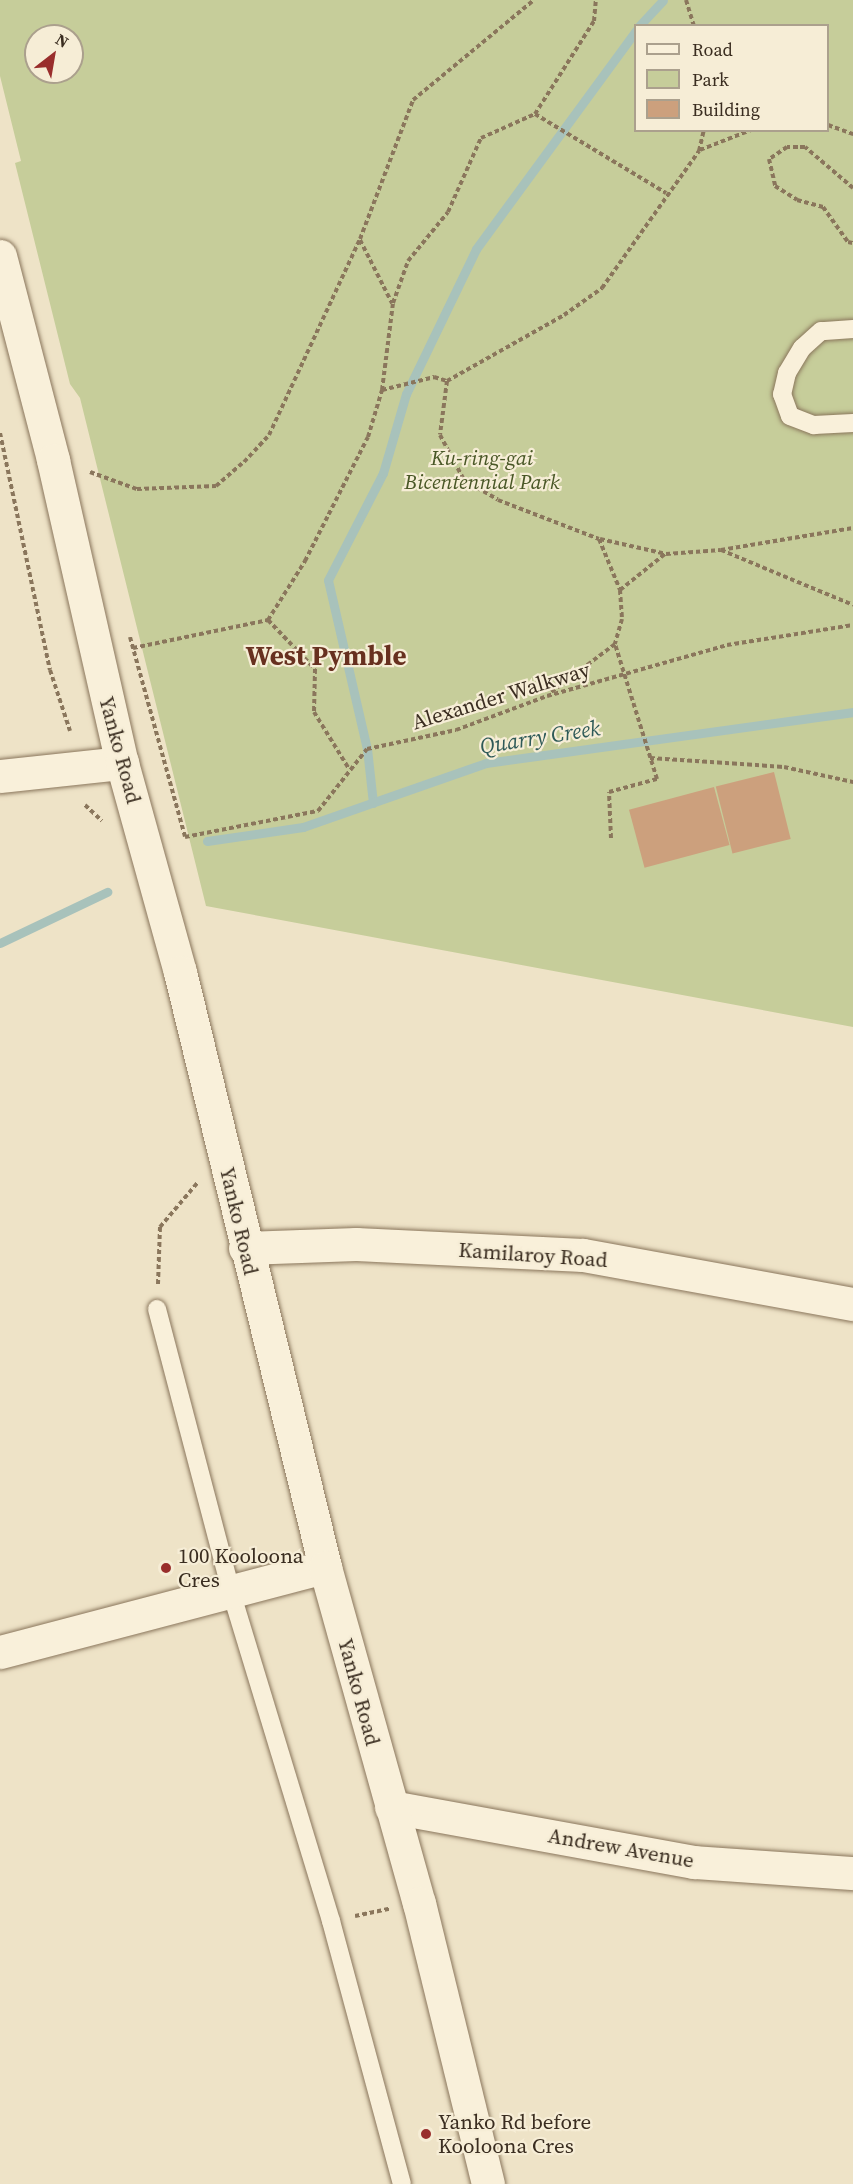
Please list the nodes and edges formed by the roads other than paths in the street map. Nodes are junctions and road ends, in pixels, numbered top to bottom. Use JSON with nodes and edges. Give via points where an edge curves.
{"nodes":[{"id":1,"x":0,"y":256,"type":"edge"},
{"id":2,"x":853,"y":329,"type":"edge"},
{"id":3,"x":853,"y":423,"type":"edge"},
{"id":4,"x":122,"y":763,"type":"junction"},
{"id":5,"x":0,"y":776,"type":"edge"},
{"id":6,"x":245,"y":1248,"type":"junction"},
{"id":7,"x":853,"y":1304,"type":"edge"},
{"id":8,"x":157,"y":1309,"type":"road end"},
{"id":9,"x":325,"y":1568,"type":"junction"},
{"id":10,"x":232,"y":1595,"type":"junction"},
{"id":11,"x":0,"y":1652,"type":"edge"},
{"id":12,"x":391,"y":1807,"type":"junction"},
{"id":13,"x":853,"y":1873,"type":"edge"},
{"id":14,"x":402,"y":2184,"type":"edge"},
{"id":15,"x":488,"y":2184,"type":"edge"}],
"edges":[{"from":1,"to":4,"type":"main road","name":"Yanko Road","via":[[53,460]]},
{"from":2,"to":3,"type":"lane","via":[[821,331],[814,337],[787,373],[782,394],[790,416],[814,425]]},
{"from":4,"to":5,"type":"main road"},
{"from":4,"to":6,"type":"main road","name":"Yanko Road","via":[[180,972]]},
{"from":6,"to":7,"type":"main road","name":"Kamilaroy Road","via":[[356,1244],[583,1255]]},
{"from":6,"to":9,"type":"main road","name":"Yanko Road"},
{"from":8,"to":10,"type":"lane"},
{"from":9,"to":10,"type":"main road"},
{"from":9,"to":12,"type":"main road","name":"Yanko Road"},
{"from":10,"to":11,"type":"main road"},
{"from":10,"to":14,"type":"lane","via":[[331,1921]]},
{"from":12,"to":13,"type":"main road","name":"Andrew Avenue","via":[[694,1862]]},
{"from":12,"to":15,"type":"main road","name":"Yanko Road","via":[[419,1903]]}]}
